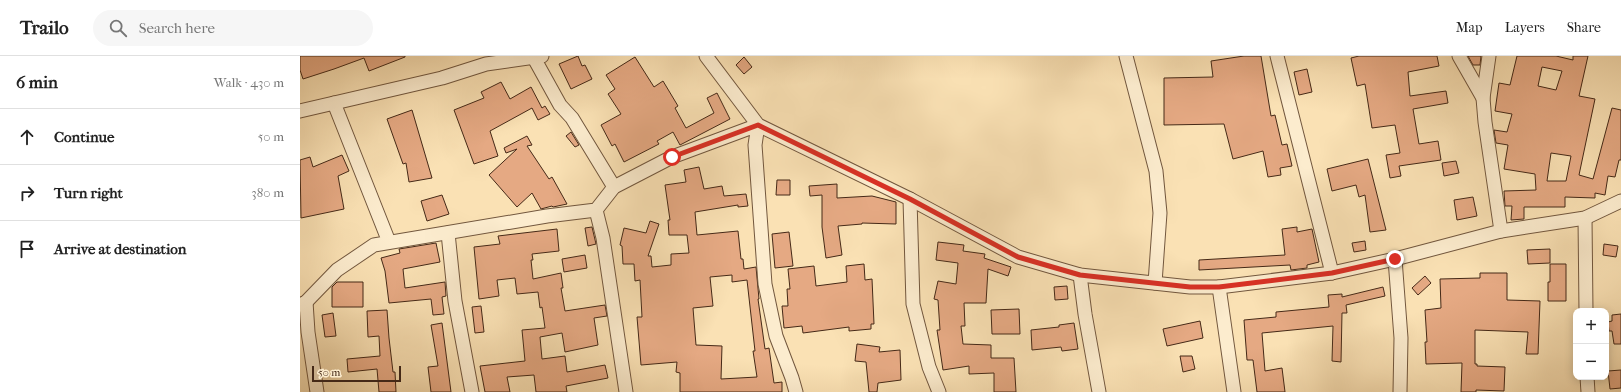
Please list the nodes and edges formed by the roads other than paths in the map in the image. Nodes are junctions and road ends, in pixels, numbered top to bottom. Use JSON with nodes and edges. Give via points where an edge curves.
{"nodes":[{"id":1,"x":706,"y":56,"type":"edge"},
{"id":2,"x":1126,"y":56,"type":"edge"},
{"id":3,"x":1277,"y":56,"type":"edge"},
{"id":4,"x":1459,"y":56,"type":"edge"},
{"id":5,"x":1489,"y":56,"type":"edge"},
{"id":6,"x":538,"y":57,"type":"edge"},
{"id":7,"x":484,"y":60,"type":"edge"},
{"id":8,"x":1483,"y":98,"type":"junction"},
{"id":9,"x":334,"y":103,"type":"junction"},
{"id":10,"x":300,"y":111,"type":"edge"},
{"id":11,"x":758,"y":125,"type":"junction"},
{"id":12,"x":614,"y":187,"type":"junction"},
{"id":13,"x":910,"y":199,"type":"junction"},
{"id":14,"x":1621,"y":200,"type":"edge"},
{"id":15,"x":596,"y":210,"type":"junction"},
{"id":16,"x":1585,"y":218,"type":"junction"},
{"id":17,"x":1501,"y":230,"type":"junction"},
{"id":18,"x":448,"y":233,"type":"junction"},
{"id":19,"x":389,"y":242,"type":"junction"},
{"id":20,"x":1395,"y":259,"type":"junction"},
{"id":21,"x":1332,"y":273,"type":"junction"},
{"id":22,"x":1080,"y":275,"type":"junction"},
{"id":23,"x":1155,"y":283,"type":"junction"},
{"id":24,"x":1219,"y":287,"type":"junction"},
{"id":25,"x":303,"y":303,"type":"edge"},
{"id":26,"x":1586,"y":308,"type":"edge"},
{"id":27,"x":1587,"y":380,"type":"edge"},
{"id":28,"x":317,"y":392,"type":"edge"},
{"id":29,"x":472,"y":392,"type":"edge"},
{"id":30,"x":626,"y":392,"type":"edge"},
{"id":31,"x":796,"y":392,"type":"edge"},
{"id":32,"x":940,"y":392,"type":"edge"},
{"id":33,"x":1099,"y":392,"type":"edge"},
{"id":34,"x":1234,"y":392,"type":"edge"},
{"id":35,"x":1400,"y":392,"type":"edge"},
{"id":36,"x":1588,"y":392,"type":"edge"}],
"edges":[{"from":1,"to":11,"type":"street"},
{"from":2,"to":23,"type":"street","via":[[1156,171],[1160,213]]},
{"from":3,"to":21,"type":"street"},
{"from":4,"to":8,"type":"street"},
{"from":5,"to":8,"type":"street"},
{"from":6,"to":7,"type":"street"},
{"from":6,"to":12,"type":"street","via":[[560,105],[572,118]]},
{"from":7,"to":9,"type":"street","via":[[442,78]]},
{"from":8,"to":17,"type":"street"},
{"from":9,"to":10,"type":"street"},
{"from":9,"to":19,"type":"street"},
{"from":11,"to":12,"type":"street","via":[[672,157]]},
{"from":11,"to":13,"type":"street"},
{"from":11,"to":31,"type":"street","via":[[755,145],[765,284],[776,336]]},
{"from":12,"to":15,"type":"street"},
{"from":13,"to":22,"type":"street","via":[[1018,257]]},
{"from":13,"to":32,"type":"street","via":[[913,304],[929,367]]},
{"from":14,"to":16,"type":"street"},
{"from":15,"to":18,"type":"street"},
{"from":15,"to":30,"type":"street","via":[[603,238]]},
{"from":16,"to":17,"type":"street"},
{"from":16,"to":26,"type":"street"},
{"from":17,"to":20,"type":"street"},
{"from":18,"to":19,"type":"street"},
{"from":18,"to":29,"type":"street","via":[[455,301]]},
{"from":19,"to":25,"type":"street","via":[[374,245],[337,270]]},
{"from":20,"to":21,"type":"street"},
{"from":20,"to":35,"type":"street","via":[[1401,338]]},
{"from":21,"to":24,"type":"street"},
{"from":22,"to":23,"type":"street"},
{"from":22,"to":33,"type":"street"},
{"from":23,"to":24,"type":"street"},
{"from":24,"to":34,"type":"street"},
{"from":25,"to":28,"type":"street"},
{"from":27,"to":36,"type":"street"}]}
